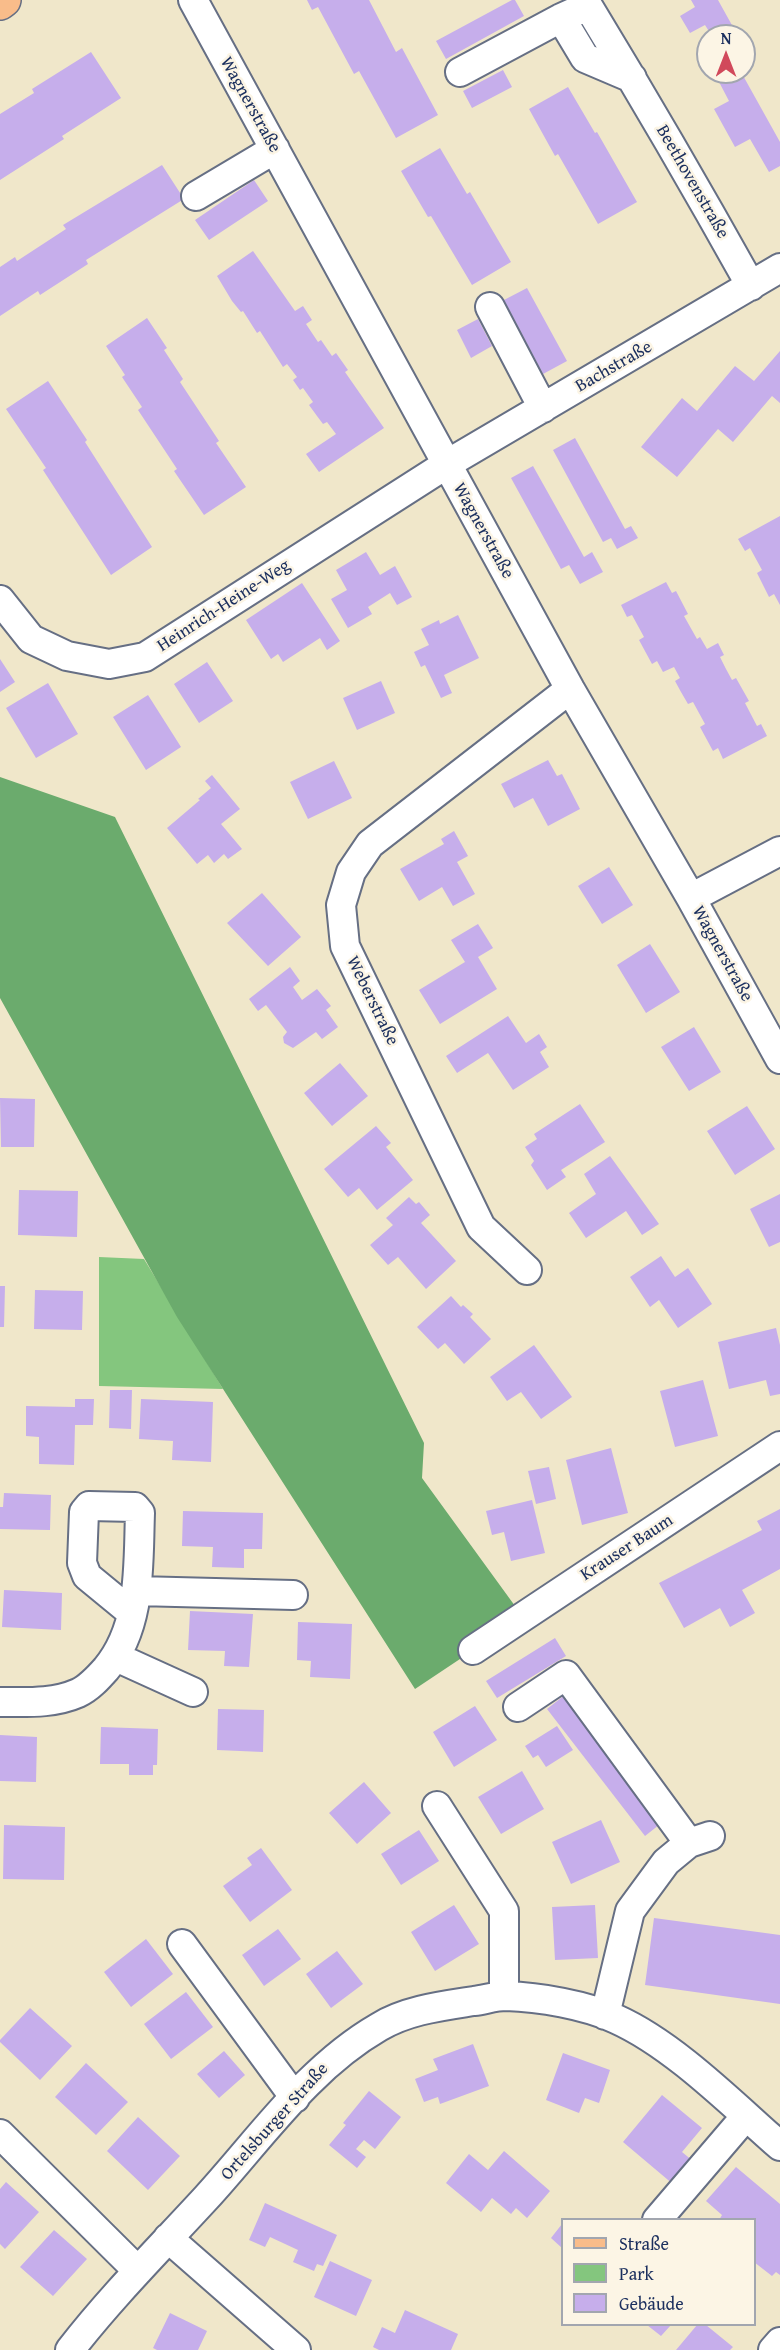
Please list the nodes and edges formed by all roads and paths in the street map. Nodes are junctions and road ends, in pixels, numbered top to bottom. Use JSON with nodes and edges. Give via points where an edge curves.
{"nodes":[{"id":1,"x":4,"y":0,"type":"edge"},
{"id":2,"x":193,"y":0,"type":"edge"},
{"id":3,"x":0,"y":3,"type":"edge"},
{"id":4,"x":460,"y":72,"type":"dead end"},
{"id":5,"x":274,"y":149,"type":"junction"},
{"id":6,"x":196,"y":196,"type":"dead end"},
{"id":7,"x":780,"y":268,"type":"edge"},
{"id":8,"x":751,"y":286,"type":"junction"},
{"id":9,"x":490,"y":308,"type":"dead end"},
{"id":10,"x":543,"y":408,"type":"junction"},
{"id":11,"x":447,"y":464,"type":"junction"},
{"id":12,"x":0,"y":600,"type":"edge"},
{"id":13,"x":570,"y":689,"type":"junction"},
{"id":14,"x":780,"y":851,"type":"edge"},
{"id":15,"x":691,"y":897,"type":"junction"},
{"id":16,"x":780,"y":1059,"type":"edge"},
{"id":17,"x":527,"y":1270,"type":"dead end"},
{"id":18,"x":780,"y":1446,"type":"edge"},
{"id":19,"x":293,"y":1595,"type":"dead end"},
{"id":20,"x":134,"y":1602,"type":"junction"},
{"id":21,"x":473,"y":1650,"type":"dead end"},
{"id":22,"x":116,"y":1657,"type":"junction"},
{"id":23,"x":193,"y":1692,"type":"dead end"},
{"id":24,"x":0,"y":1702,"type":"edge"},
{"id":25,"x":518,"y":1707,"type":"dead end"},
{"id":26,"x":437,"y":1806,"type":"dead end"},
{"id":27,"x":182,"y":1944,"type":"dead end"},
{"id":28,"x":504,"y":1996,"type":"junction"},
{"id":29,"x":605,"y":2015,"type":"junction"},
{"id":30,"x":295,"y":2098,"type":"junction"},
{"id":31,"x":746,"y":2116,"type":"junction"},
{"id":32,"x":0,"y":2134,"type":"edge"},
{"id":33,"x":780,"y":2146,"type":"edge"},
{"id":34,"x":659,"y":2218,"type":"edge"},
{"id":35,"x":168,"y":2238,"type":"junction"},
{"id":36,"x":138,"y":2271,"type":"junction"},
{"id":37,"x":780,"y":2342,"type":"edge"},
{"id":38,"x":70,"y":2350,"type":"edge"},
{"id":39,"x":296,"y":2350,"type":"edge"},
{"id":40,"x":773,"y":2350,"type":"edge"}],
"edges":[{"from":1,"to":3,"type":"main road"},
{"from":2,"to":5,"type":"street","name":"Wagnerstraße"},
{"from":4,"to":8,"type":"street","name":"Beethovenstraße","via":[[588,6]]},
{"from":5,"to":6,"type":"street"},
{"from":5,"to":11,"type":"street","name":"Wagnerstraße"},
{"from":7,"to":8,"type":"street","name":"Bachstraße"},
{"from":8,"to":10,"type":"street","name":"Bachstraße"},
{"from":9,"to":10,"type":"street"},
{"from":10,"to":11,"type":"street","name":"Bachstraße"},
{"from":11,"to":12,"type":"street","name":"Heinrich-Heine-Weg","via":[[145,657],[109,664],[67,656],[31,639]]},
{"from":11,"to":13,"type":"street","name":"Wagnerstraße"},
{"from":13,"to":15,"type":"street","name":"Wagnerstraße"},
{"from":13,"to":17,"type":"street","name":"Weberstraße","via":[[370,844],[351,872],[341,905],[345,946],[480,1227]]},
{"from":14,"to":15,"type":"street"},
{"from":15,"to":16,"type":"street","name":"Wagnerstraße"},
{"from":18,"to":21,"type":"street","name":"Krauser Baum"},
{"from":19,"to":20,"type":"street"},
{"from":20,"to":20,"type":"street","via":[[87,1576],[82,1563],[84,1512],[89,1506],[135,1507],[140,1513],[133,1558]]},
{"from":20,"to":22,"type":"street","via":[[129,1627]]},
{"from":22,"to":23,"type":"street"},
{"from":22,"to":24,"type":"street","via":[[78,1693],[40,1703]]},
{"from":25,"to":29,"type":"street","via":[[566,1675],[699,1840],[666,1862],[630,1911]]},
{"from":26,"to":28,"type":"street","via":[[504,1911]]},
{"from":27,"to":30,"type":"street"},
{"from":28,"to":29,"type":"street","name":"Ortelsburger Straße","via":[[554,2002]]},
{"from":28,"to":30,"type":"street","name":"Ortelsburger Straße","via":[[422,2010],[380,2026],[333,2059]]},
{"from":29,"to":31,"type":"street","name":"Ortelsburger Straße","via":[[665,2049]]},
{"from":30,"to":35,"type":"street","name":"Ortelsburger Straße"},
{"from":31,"to":33,"type":"street","name":"Ortelsburger Straße"},
{"from":31,"to":34,"type":"street"},
{"from":32,"to":36,"type":"street"},
{"from":35,"to":36,"type":"street","name":"Ortelsburger Straße"},
{"from":35,"to":39,"type":"street"},
{"from":36,"to":38,"type":"street","name":"Ortelsburger Straße"},
{"from":37,"to":40,"type":"street"}]}
